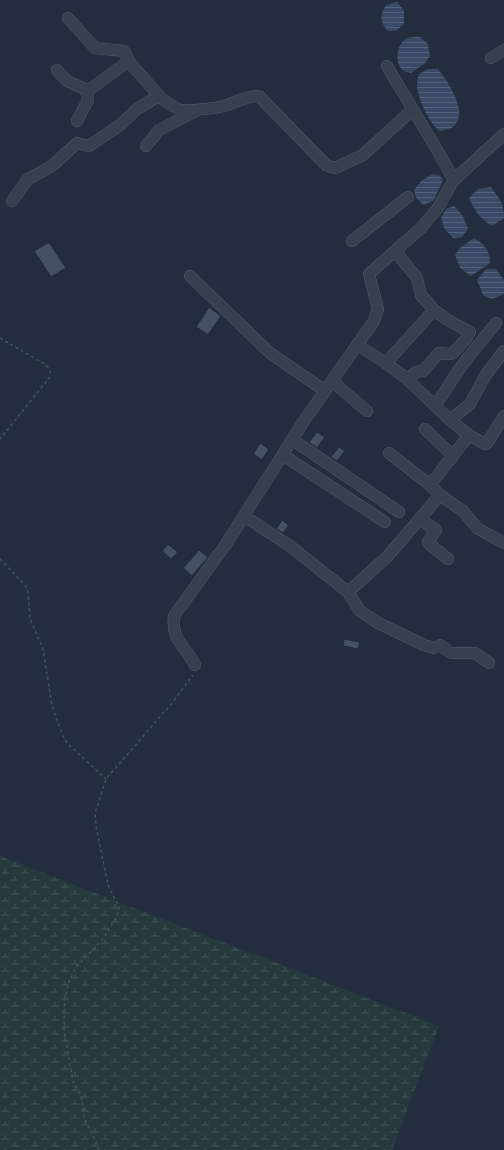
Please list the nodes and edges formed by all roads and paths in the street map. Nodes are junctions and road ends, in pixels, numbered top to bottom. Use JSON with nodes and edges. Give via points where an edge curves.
{"nodes":[{"id":1,"x":68,"y":18,"type":"dead end"},
{"id":2,"x":504,"y":50,"type":"edge"},
{"id":3,"x":491,"y":58,"type":"dead end"},
{"id":4,"x":129,"y":61,"type":"junction"},
{"id":5,"x":387,"y":66,"type":"dead end"},
{"id":6,"x":57,"y":70,"type":"dead end"},
{"id":7,"x":87,"y":90,"type":"junction"},
{"id":8,"x":160,"y":97,"type":"junction"},
{"id":9,"x":202,"y":108,"type":"junction"},
{"id":10,"x":412,"y":110,"type":"junction"},
{"id":11,"x":77,"y":121,"type":"dead end"},
{"id":12,"x":504,"y":134,"type":"edge"},
{"id":13,"x":146,"y":146,"type":"dead end"},
{"id":14,"x":454,"y":180,"type":"junction"},
{"id":15,"x":408,"y":197,"type":"dead end"},
{"id":16,"x":12,"y":201,"type":"dead end"},
{"id":17,"x":352,"y":241,"type":"dead end"},
{"id":18,"x":395,"y":251,"type":"junction"},
{"id":19,"x":190,"y":276,"type":"dead end"},
{"id":20,"x":434,"y":310,"type":"junction"},
{"id":21,"x":496,"y":323,"type":"dead end"},
{"id":22,"x":0,"y":338,"type":"edge"},
{"id":23,"x":358,"y":344,"type":"junction"},
{"id":24,"x":504,"y":351,"type":"edge"},
{"id":25,"x":386,"y":363,"type":"junction"},
{"id":26,"x":407,"y":379,"type":"junction"},
{"id":27,"x":332,"y":381,"type":"junction"},
{"id":28,"x":325,"y":391,"type":"junction"},
{"id":29,"x":435,"y":406,"type":"junction"},
{"id":30,"x":367,"y":411,"type":"dead end"},
{"id":31,"x":504,"y":416,"type":"edge"},
{"id":32,"x":450,"y":420,"type":"junction"},
{"id":33,"x":425,"y":429,"type":"dead end"},
{"id":34,"x":469,"y":434,"type":"junction"},
{"id":35,"x":0,"y":439,"type":"edge"},
{"id":36,"x":293,"y":440,"type":"junction"},
{"id":37,"x":389,"y":453,"type":"dead end"},
{"id":38,"x":283,"y":455,"type":"junction"},
{"id":39,"x":453,"y":456,"type":"junction"},
{"id":40,"x":430,"y":485,"type":"junction"},
{"id":41,"x":440,"y":496,"type":"junction"},
{"id":42,"x":399,"y":512,"type":"dead end"},
{"id":43,"x":244,"y":516,"type":"junction"},
{"id":44,"x":420,"y":519,"type":"junction"},
{"id":45,"x":385,"y":522,"type":"dead end"},
{"id":46,"x":504,"y":543,"type":"edge"},
{"id":47,"x":0,"y":559,"type":"edge"},
{"id":48,"x":448,"y":559,"type":"dead end"},
{"id":49,"x":348,"y":592,"type":"junction"},
{"id":50,"x":489,"y":663,"type":"dead end"},
{"id":51,"x":195,"y":665,"type":"joint"},
{"id":52,"x":106,"y":779,"type":"junction"},
{"id":53,"x":99,"y":1150,"type":"edge"}],
"edges":[{"from":1,"to":4,"type":"street","via":[[93,46],[98,49],[122,50],[126,52]]},
{"from":2,"to":3,"type":"street"},
{"from":4,"to":7,"type":"street"},
{"from":4,"to":8,"type":"street"},
{"from":5,"to":10,"type":"street"},
{"from":6,"to":7,"type":"street","via":[[67,81]]},
{"from":7,"to":11,"type":"street","via":[[88,100]]},
{"from":8,"to":9,"type":"street","via":[[180,110]]},
{"from":8,"to":16,"type":"street","via":[[137,109],[120,125],[89,146],[77,143],[52,166],[28,179]]},
{"from":9,"to":10,"type":"street","via":[[224,106],[260,97],[326,165],[335,168],[362,155]]},
{"from":9,"to":13,"type":"street","via":[[159,130]]},
{"from":10,"to":14,"type":"street"},
{"from":12,"to":14,"type":"street"},
{"from":14,"to":18,"type":"street","via":[[437,209],[421,228]]},
{"from":15,"to":17,"type":"street"},
{"from":18,"to":20,"type":"street","via":[[417,278],[422,295]]},
{"from":18,"to":23,"type":"street","via":[[369,274],[378,309],[374,321]]},
{"from":19,"to":28,"type":"street","via":[[270,353]]},
{"from":20,"to":25,"type":"street"},
{"from":20,"to":26,"type":"street","via":[[470,334],[453,353],[439,353],[423,371],[416,372]]},
{"from":21,"to":29,"type":"street","via":[[462,365]]},
{"from":22,"to":35,"type":"path","via":[[43,363],[51,374]]},
{"from":23,"to":25,"type":"street"},
{"from":23,"to":27,"type":"street"},
{"from":24,"to":32,"type":"street","via":[[485,376],[470,404]]},
{"from":25,"to":26,"type":"street"},
{"from":26,"to":29,"type":"street"},
{"from":27,"to":28,"type":"street"},
{"from":27,"to":30,"type":"street"},
{"from":28,"to":36,"type":"street"},
{"from":29,"to":32,"type":"street"},
{"from":31,"to":34,"type":"street","via":[[486,444]]},
{"from":32,"to":34,"type":"street"},
{"from":33,"to":39,"type":"street"},
{"from":34,"to":39,"type":"street"},
{"from":36,"to":38,"type":"street"},
{"from":36,"to":42,"type":"street"},
{"from":37,"to":40,"type":"street"},
{"from":38,"to":43,"type":"street"},
{"from":38,"to":45,"type":"street"},
{"from":39,"to":40,"type":"street"},
{"from":40,"to":41,"type":"street"},
{"from":41,"to":44,"type":"street"},
{"from":41,"to":46,"type":"street","via":[[463,511],[477,528]]},
{"from":43,"to":49,"type":"street","via":[[290,546]]},
{"from":43,"to":51,"type":"street","via":[[174,616],[172,627],[178,641]]},
{"from":44,"to":48,"type":"street","via":[[436,529],[428,543]]},
{"from":44,"to":49,"type":"street","via":[[387,557]]},
{"from":47,"to":52,"type":"path","via":[[25,585],[28,592],[30,619],[43,649],[52,706],[63,736],[67,743]]},
{"from":49,"to":50,"type":"street","via":[[360,611],[378,623],[433,648],[440,645],[451,653],[475,653]]},
{"from":51,"to":52,"type":"path","via":[[193,675],[172,703]]},
{"from":52,"to":53,"type":"path","via":[[95,820],[108,885],[118,907],[117,916],[103,939],[76,967],[68,984],[64,1007],[64,1031],[73,1081],[81,1095],[85,1120]]}]}
